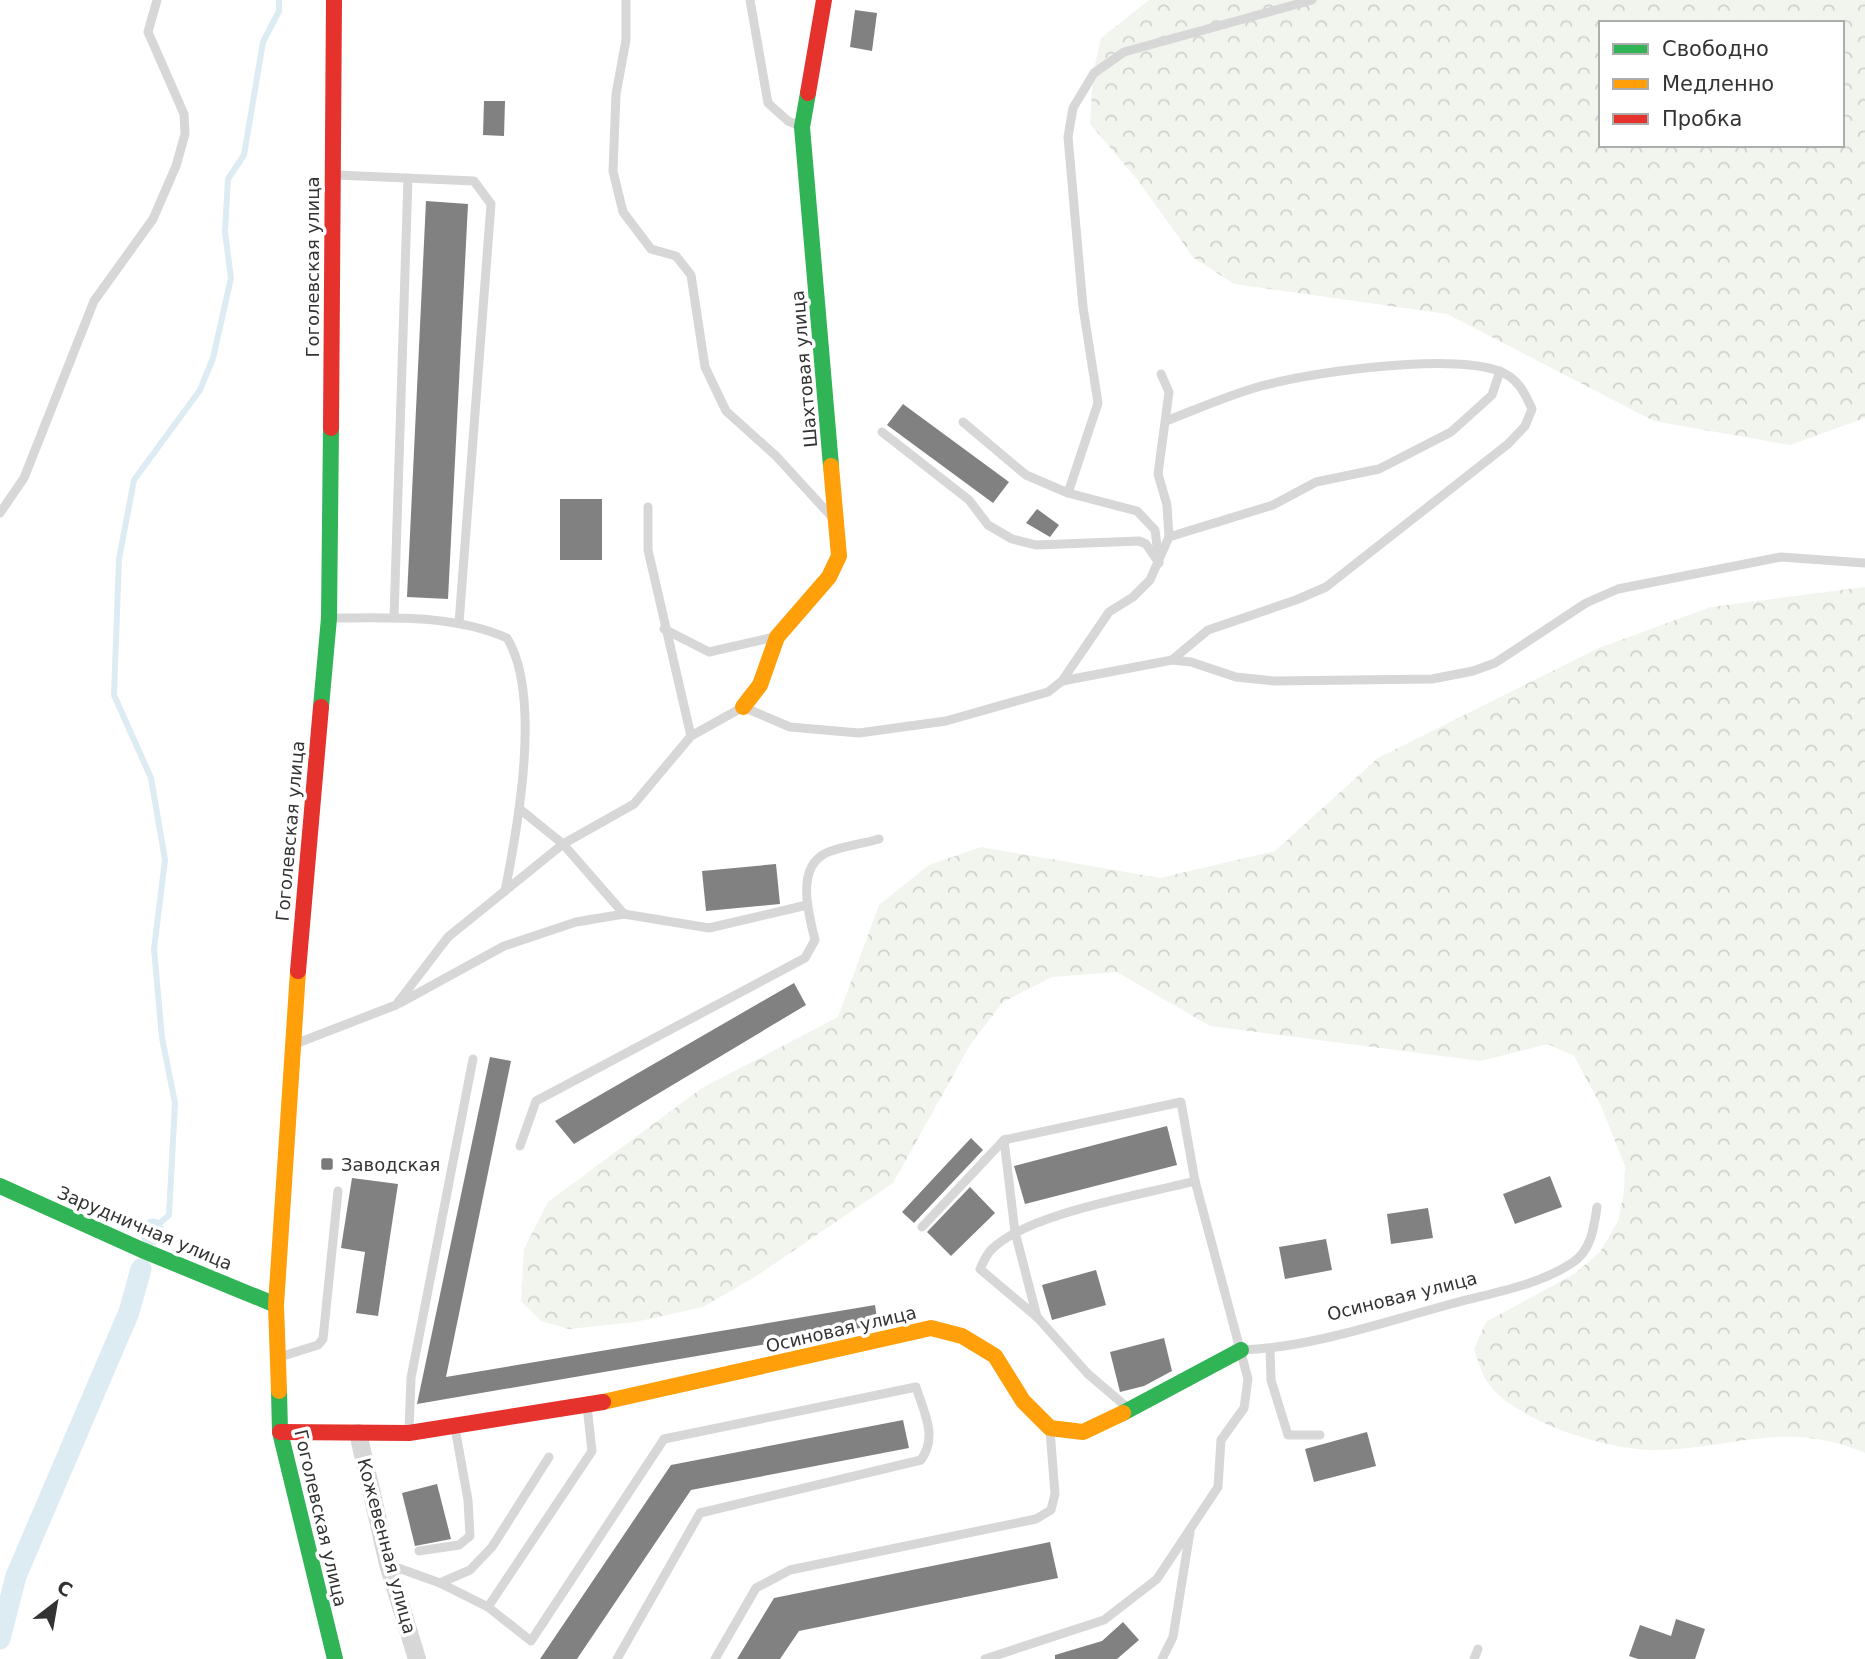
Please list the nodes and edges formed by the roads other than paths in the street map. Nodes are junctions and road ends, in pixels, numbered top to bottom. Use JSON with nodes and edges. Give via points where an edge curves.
{"nodes":[{"id":1,"x":157,"y":0,"type":"edge"},
{"id":2,"x":334,"y":0,"type":"edge"},
{"id":3,"x":626,"y":0,"type":"edge"},
{"id":4,"x":750,"y":0,"type":"edge"},
{"id":5,"x":824,"y":0,"type":"edge"},
{"id":6,"x":1312,"y":0,"type":"edge"},
{"id":7,"x":802,"y":127,"type":"junction"},
{"id":8,"x":332,"y":174,"type":"junction"},
{"id":9,"x":408,"y":178,"type":"junction"},
{"id":10,"x":1500,"y":371,"type":"junction"},
{"id":11,"x":1161,"y":374,"type":"dead end"},
{"id":12,"x":1166,"y":421,"type":"junction"},
{"id":13,"x":963,"y":422,"type":"dead end"},
{"id":14,"x":881,"y":432,"type":"dead end"},
{"id":15,"x":1068,"y":493,"type":"junction"},
{"id":16,"x":648,"y":507,"type":"dead end"},
{"id":17,"x":0,"y":513,"type":"edge"},
{"id":18,"x":837,"y":523,"type":"junction"},
{"id":19,"x":1169,"y":537,"type":"junction"},
{"id":20,"x":1865,"y":563,"type":"edge"},
{"id":21,"x":1160,"y":564,"type":"junction"},
{"id":22,"x":329,"y":618,"type":"junction"},
{"id":23,"x":394,"y":618,"type":"junction"},
{"id":24,"x":459,"y":623,"type":"junction"},
{"id":25,"x":664,"y":629,"type":"junction"},
{"id":26,"x":777,"y":637,"type":"junction"},
{"id":27,"x":1172,"y":660,"type":"junction"},
{"id":28,"x":1062,"y":681,"type":"junction"},
{"id":29,"x":743,"y":707,"type":"junction"},
{"id":30,"x":691,"y":736,"type":"junction"},
{"id":31,"x":521,"y":810,"type":"junction"},
{"id":32,"x":879,"y":839,"type":"dead end"},
{"id":33,"x":563,"y":844,"type":"junction"},
{"id":34,"x":505,"y":891,"type":"junction"},
{"id":35,"x":807,"y":905,"type":"junction"},
{"id":36,"x":624,"y":914,"type":"junction"},
{"id":37,"x":396,"y":1005,"type":"junction"},
{"id":38,"x":290,"y":1046,"type":"junction"},
{"id":39,"x":473,"y":1059,"type":"dead end"},
{"id":40,"x":1004,"y":1140,"type":"junction"},
{"id":41,"x":520,"y":1146,"type":"dead end"},
{"id":42,"x":1195,"y":1181,"type":"junction"},
{"id":43,"x":0,"y":1186,"type":"edge"},
{"id":44,"x":338,"y":1191,"type":"dead end"},
{"id":45,"x":1597,"y":1207,"type":"dead end"},
{"id":46,"x":922,"y":1227,"type":"dead end"},
{"id":47,"x":1015,"y":1232,"type":"junction"},
{"id":48,"x":276,"y":1305,"type":"junction"},
{"id":49,"x":1038,"y":1318,"type":"junction"},
{"id":50,"x":1270,"y":1349,"type":"junction"},
{"id":51,"x":1241,"y":1350,"type":"junction"},
{"id":52,"x":278,"y":1357,"type":"junction"},
{"id":53,"x":587,"y":1405,"type":"junction"},
{"id":54,"x":1130,"y":1410,"type":"junction"},
{"id":55,"x":454,"y":1426,"type":"junction"},
{"id":56,"x":1050,"y":1428,"type":"junction"},
{"id":57,"x":280,"y":1432,"type":"junction"},
{"id":58,"x":358,"y":1433,"type":"junction"},
{"id":59,"x":409,"y":1433,"type":"junction"},
{"id":60,"x":1320,"y":1435,"type":"dead end"},
{"id":61,"x":549,"y":1457,"type":"dead end"},
{"id":62,"x":1191,"y":1529,"type":"junction"},
{"id":63,"x":419,"y":1551,"type":"dead end"},
{"id":64,"x":388,"y":1564,"type":"junction"},
{"id":65,"x":440,"y":1583,"type":"junction"},
{"id":66,"x":488,"y":1607,"type":"junction"},
{"id":67,"x":1478,"y":1649,"type":"dead end"},
{"id":68,"x":335,"y":1659,"type":"edge"},
{"id":69,"x":417,"y":1659,"type":"edge"},
{"id":70,"x":617,"y":1659,"type":"edge"},
{"id":71,"x":715,"y":1659,"type":"edge"},
{"id":72,"x":985,"y":1659,"type":"edge"},
{"id":73,"x":1162,"y":1659,"type":"edge"},
{"id":74,"x":1474,"y":1659,"type":"edge"}],
"edges":[{"from":1,"to":17,"type":"lane","via":[[148,32],[184,114],[185,134],[176,166],[153,219],[94,301],[24,478]]},
{"from":2,"to":8,"type":"street","name":"Гоголевская улица"},
{"from":3,"to":18,"type":"lane","via":[[613,171],[623,212],[651,248],[676,256],[691,275],[705,367],[726,411],[776,456]]},
{"from":4,"to":7,"type":"lane","via":[[768,103]]},
{"from":5,"to":7,"type":"street","name":"Шахтовая улица"},
{"from":6,"to":15,"type":"lane","via":[[1124,52],[1094,73],[1073,108],[1068,137],[1083,306],[1098,403]]},
{"from":7,"to":18,"type":"street","name":"Шахтовая улица"},
{"from":8,"to":9,"type":"lane"},
{"from":8,"to":22,"type":"street","name":"Гоголевская улица"},
{"from":9,"to":23,"type":"lane"},
{"from":9,"to":24,"type":"lane","via":[[474,181],[491,204]]},
{"from":10,"to":12,"type":"lane","via":[[1437,362],[1320,375],[1261,386]]},
{"from":10,"to":19,"type":"lane","via":[[1492,395],[1451,432],[1379,469],[1316,482],[1273,505]]},
{"from":10,"to":27,"type":"lane","via":[[1523,387],[1532,410],[1525,426],[1508,444],[1326,587],[1208,630]]},
{"from":11,"to":12,"type":"lane","via":[[1169,392]]},
{"from":12,"to":19,"type":"lane","via":[[1158,474],[1167,505]]},
{"from":13,"to":15,"type":"lane","via":[[1026,475]]},
{"from":14,"to":21,"type":"lane","via":[[969,500],[988,525],[1012,539],[1036,545],[1139,541]]},
{"from":15,"to":21,"type":"lane","via":[[1137,511],[1154,530]]},
{"from":16,"to":25,"type":"lane","via":[[648,550]]},
{"from":18,"to":26,"type":"street","name":"Шахтовая улица","via":[[839,548],[833,570]]},
{"from":19,"to":21,"type":"lane"},
{"from":20,"to":27,"type":"lane","via":[[1781,557],[1618,589],[1586,603],[1495,663],[1432,678],[1274,681],[1236,677]]},
{"from":21,"to":28,"type":"lane","via":[[1133,597],[1109,612]]},
{"from":22,"to":23,"type":"lane"},
{"from":22,"to":38,"type":"street","name":"Гоголевская улица"},
{"from":23,"to":24,"type":"lane"},
{"from":24,"to":31,"type":"lane","via":[[507,638],[516,653],[524,705]]},
{"from":25,"to":26,"type":"lane","via":[[709,652]]},
{"from":25,"to":30,"type":"lane"},
{"from":26,"to":29,"type":"street","name":"Шахтовая улица","via":[[760,685]]},
{"from":27,"to":28,"type":"lane"},
{"from":28,"to":29,"type":"lane","via":[[1048,692],[1006,707],[859,733],[790,727]]},
{"from":29,"to":30,"type":"lane"},
{"from":30,"to":33,"type":"lane","via":[[634,804]]},
{"from":31,"to":33,"type":"lane"},
{"from":31,"to":34,"type":"lane"},
{"from":32,"to":35,"type":"lane","via":[[823,854],[809,872]]},
{"from":33,"to":34,"type":"lane"},
{"from":33,"to":36,"type":"lane"},
{"from":34,"to":37,"type":"lane","via":[[448,937]]},
{"from":35,"to":36,"type":"lane","via":[[709,928]]},
{"from":35,"to":41,"type":"lane","via":[[815,940],[805,958],[536,1101]]},
{"from":36,"to":37,"type":"lane","via":[[576,922],[503,946]]},
{"from":37,"to":38,"type":"lane"},
{"from":38,"to":48,"type":"street","name":"Гоголевская улица"},
{"from":39,"to":59,"type":"lane","via":[[411,1378]]},
{"from":40,"to":42,"type":"lane","via":[[1181,1102]]},
{"from":40,"to":46,"type":"lane"},
{"from":40,"to":47,"type":"lane"},
{"from":42,"to":47,"type":"lane"},
{"from":42,"to":51,"type":"lane"},
{"from":43,"to":48,"type":"street","name":"Зарудничная улица"},
{"from":44,"to":52,"type":"lane","via":[[323,1339],[318,1345]]},
{"from":45,"to":50,"type":"lane","name":"Осиновая улица","via":[[1593,1236],[1574,1262],[1536,1281]]},
{"from":47,"to":49,"type":"lane"},
{"from":47,"to":49,"type":"lane","via":[[989,1251],[980,1269]]},
{"from":48,"to":52,"type":"street","name":"Гоголевская улица"},
{"from":49,"to":54,"type":"lane","via":[[1088,1374]]},
{"from":50,"to":51,"type":"lane","name":"Осиновая улица"},
{"from":50,"to":60,"type":"lane","via":[[1271,1380],[1288,1435]]},
{"from":51,"to":54,"type":"street","name":"Осиновая улица"},
{"from":51,"to":62,"type":"lane","via":[[1248,1378],[1244,1408],[1221,1440],[1218,1487]]},
{"from":52,"to":57,"type":"street","name":"Гоголевская улица"},
{"from":53,"to":55,"type":"street","name":"Осиновая улица"},
{"from":53,"to":56,"type":"street","name":"Осиновая улица","via":[[931,1328],[962,1336],[995,1356],[1023,1401]]},
{"from":53,"to":66,"type":"lane","via":[[592,1451]]},
{"from":54,"to":56,"type":"street","name":"Осиновая улица","via":[[1083,1432]]},
{"from":55,"to":59,"type":"street","name":"Осиновая улица"},
{"from":55,"to":63,"type":"lane","via":[[470,1536],[459,1545]]},
{"from":56,"to":71,"type":"lane","via":[[1055,1494],[1051,1510],[1036,1519],[790,1570],[757,1588]]},
{"from":57,"to":58,"type":"street","name":"Осиновая улица"},
{"from":57,"to":68,"type":"street","name":"Гоголевская улица"},
{"from":58,"to":59,"type":"street","name":"Осиновая улица"},
{"from":58,"to":64,"type":"street","name":"Кожевенная улица"},
{"from":61,"to":65,"type":"lane","via":[[492,1547],[470,1570]]},
{"from":62,"to":72,"type":"lane","via":[[1157,1579],[1104,1620]]},
{"from":62,"to":73,"type":"lane","via":[[1173,1637]]},
{"from":64,"to":65,"type":"lane"},
{"from":64,"to":69,"type":"street","name":"Кожевенная улица"},
{"from":65,"to":66,"type":"lane"},
{"from":66,"to":70,"type":"lane","via":[[531,1641],[664,1439],[916,1387],[932,1436],[921,1460],[700,1513]]},
{"from":67,"to":74,"type":"lane"}]}
